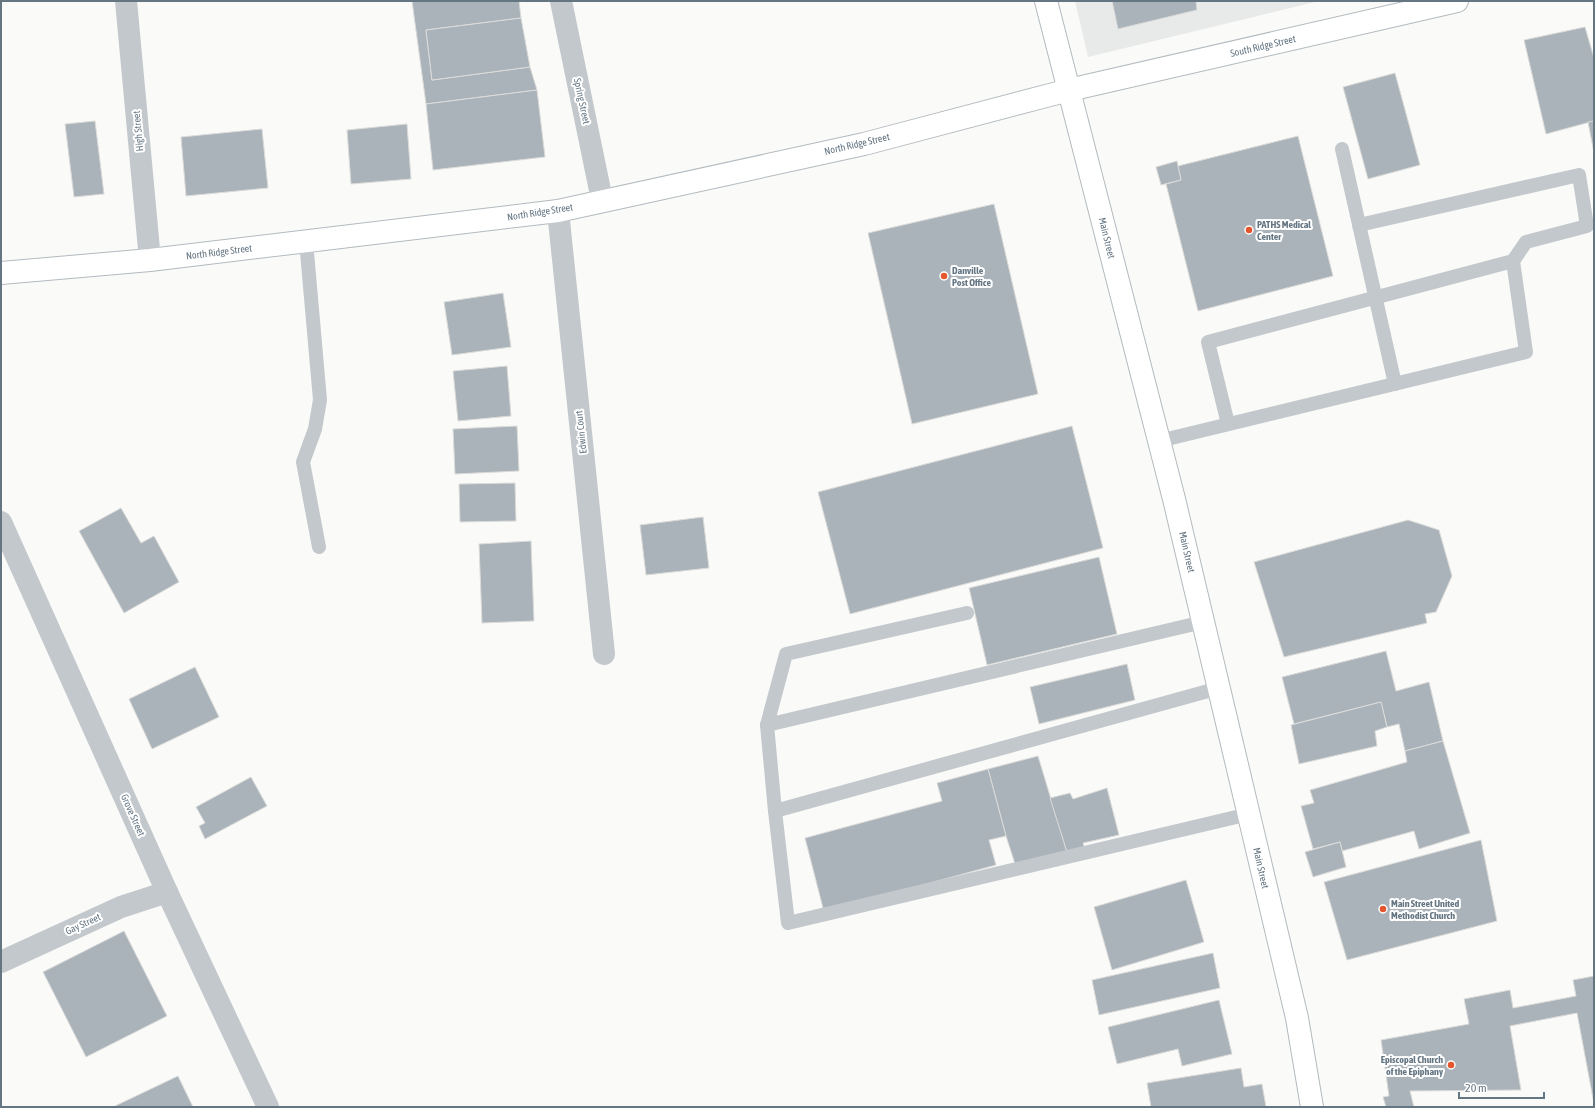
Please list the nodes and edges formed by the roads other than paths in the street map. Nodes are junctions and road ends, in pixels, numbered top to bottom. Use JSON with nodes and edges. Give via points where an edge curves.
{"nodes":[{"id":1,"x":126,"y":1,"type":"edge"},
{"id":2,"x":561,"y":1,"type":"edge"},
{"id":3,"x":1046,"y":1,"type":"edge"},
{"id":4,"x":1457,"y":1,"type":"edge"},
{"id":5,"x":1069,"y":90,"type":"junction"},
{"id":6,"x":1342,"y":149,"type":"dead end"},
{"id":7,"x":602,"y":200,"type":"junction"},
{"id":8,"x":558,"y":211,"type":"junction"},
{"id":9,"x":1359,"y":225,"type":"junction"},
{"id":10,"x":306,"y":241,"type":"junction"},
{"id":11,"x":150,"y":260,"type":"junction"},
{"id":12,"x":1513,"y":262,"type":"junction"},
{"id":13,"x":1,"y":273,"type":"edge"},
{"id":14,"x":1375,"y":297,"type":"junction"},
{"id":15,"x":1395,"y":384,"type":"junction"},
{"id":16,"x":1228,"y":424,"type":"junction"},
{"id":17,"x":1160,"y":441,"type":"junction"},
{"id":18,"x":1,"y":522,"type":"edge"},
{"id":19,"x":319,"y":547,"type":"dead end"},
{"id":20,"x":967,"y":613,"type":"dead end"},
{"id":21,"x":1203,"y":622,"type":"junction"},
{"id":22,"x":604,"y":654,"type":"dead end"},
{"id":23,"x":1219,"y":688,"type":"junction"},
{"id":24,"x":767,"y":725,"type":"junction"},
{"id":25,"x":775,"y":811,"type":"junction"},
{"id":26,"x":1249,"y":814,"type":"junction"},
{"id":27,"x":167,"y":892,"type":"junction"},
{"id":28,"x":1,"y":962,"type":"edge"},
{"id":29,"x":268,"y":1107,"type":"edge"},
{"id":30,"x":1312,"y":1107,"type":"edge"}],
"edges":[{"from":1,"to":11,"type":"street","name":"High Street"},
{"from":2,"to":7,"type":"street","name":"Spring Street"},
{"from":3,"to":5,"type":"main road","name":"Main Street"},
{"from":4,"to":5,"type":"main road","name":"South Ridge Street"},
{"from":5,"to":7,"type":"main road","name":"North Ridge Street","via":[[864,144]]},
{"from":5,"to":17,"type":"main road","name":"Main Street"},
{"from":6,"to":9,"type":"lane"},
{"from":7,"to":8,"type":"main road","name":"North Ridge Street"},
{"from":8,"to":10,"type":"main road","name":"North Ridge Street"},
{"from":8,"to":22,"type":"street","name":"Edwin Court"},
{"from":9,"to":12,"type":"lane","via":[[1579,175],[1587,226],[1526,242]]},
{"from":9,"to":14,"type":"lane"},
{"from":10,"to":11,"type":"main road","name":"North Ridge Street"},
{"from":10,"to":19,"type":"lane","via":[[320,400],[316,429],[303,462]]},
{"from":11,"to":13,"type":"main road","name":"North Ridge Street"},
{"from":12,"to":14,"type":"lane"},
{"from":12,"to":15,"type":"lane","via":[[1526,352]]},
{"from":14,"to":15,"type":"lane"},
{"from":14,"to":16,"type":"lane","via":[[1208,342]]},
{"from":15,"to":16,"type":"lane"},
{"from":16,"to":17,"type":"lane"},
{"from":17,"to":21,"type":"main road","name":"Main Street"},
{"from":18,"to":27,"type":"street","name":"Grove Street"},
{"from":20,"to":24,"type":"lane","via":[[786,654]]},
{"from":21,"to":23,"type":"main road","name":"Main Street"},
{"from":21,"to":24,"type":"lane"},
{"from":23,"to":25,"type":"lane"},
{"from":23,"to":26,"type":"main road","name":"Main Street"},
{"from":24,"to":25,"type":"lane"},
{"from":25,"to":26,"type":"lane","via":[[788,923]]},
{"from":26,"to":30,"type":"main road","name":"Main Street","via":[[1297,1018]]},
{"from":27,"to":28,"type":"street","name":"Gay Street","via":[[121,907]]},
{"from":27,"to":29,"type":"street","name":"Grove Street"}]}
